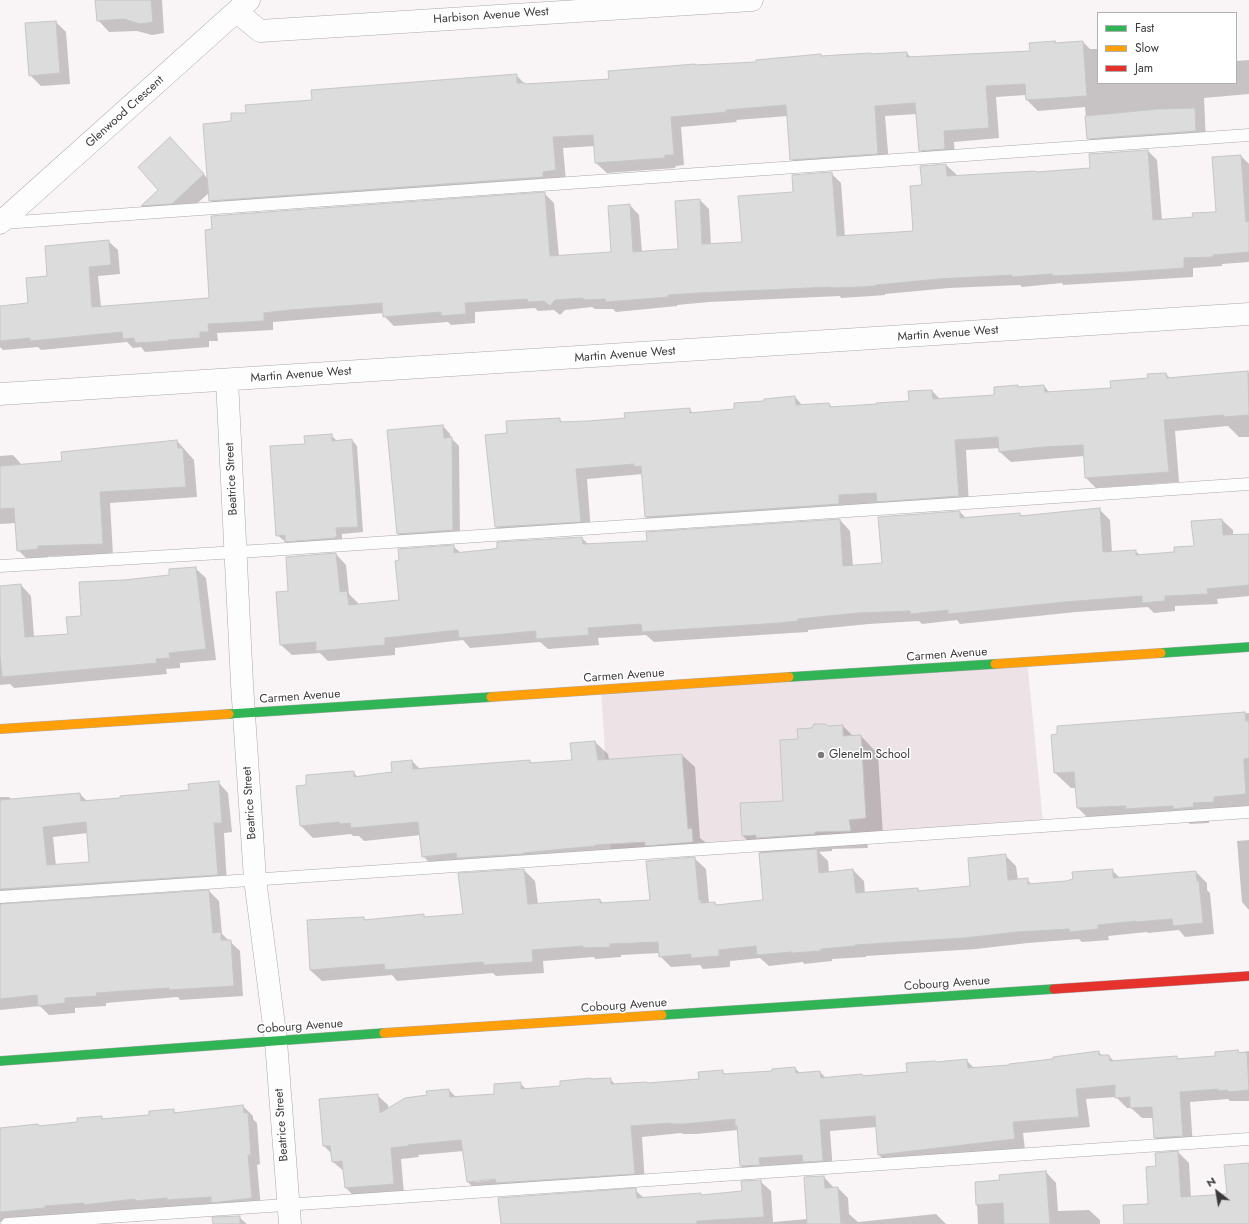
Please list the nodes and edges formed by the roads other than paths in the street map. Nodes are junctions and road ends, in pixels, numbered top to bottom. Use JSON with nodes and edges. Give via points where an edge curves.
{"nodes":[{"id":1,"x":752,"y":0,"type":"edge"},
{"id":2,"x":243,"y":6,"type":"edge"},
{"id":3,"x":1249,"y":135,"type":"edge"},
{"id":4,"x":0,"y":223,"type":"edge"},
{"id":5,"x":1249,"y":314,"type":"edge"},
{"id":6,"x":227,"y":380,"type":"junction"},
{"id":7,"x":0,"y":394,"type":"edge"},
{"id":8,"x":1249,"y":484,"type":"edge"},
{"id":9,"x":236,"y":552,"type":"junction"},
{"id":10,"x":0,"y":566,"type":"edge"},
{"id":11,"x":1249,"y":647,"type":"edge"},
{"id":12,"x":244,"y":713,"type":"junction"},
{"id":13,"x":0,"y":729,"type":"edge"},
{"id":14,"x":1249,"y":812,"type":"edge"},
{"id":15,"x":255,"y":879,"type":"junction"},
{"id":16,"x":0,"y":897,"type":"edge"},
{"id":17,"x":1249,"y":976,"type":"edge"},
{"id":18,"x":276,"y":1041,"type":"junction"},
{"id":19,"x":0,"y":1060,"type":"edge"},
{"id":20,"x":1249,"y":1139,"type":"edge"},
{"id":21,"x":289,"y":1215,"type":"edge"},
{"id":22,"x":7,"y":1224,"type":"edge"}],
"edges":[{"from":1,"to":2,"type":"street","name":"Harbison Avenue West","via":[[260,31]]},
{"from":2,"to":4,"type":"street","name":"Glenwood Crescent"},
{"from":3,"to":4,"type":"lane"},
{"from":5,"to":6,"type":"street","name":"Martin Avenue West"},
{"from":6,"to":7,"type":"street","name":"Martin Avenue West"},
{"from":6,"to":9,"type":"street","name":"Beatrice Street"},
{"from":8,"to":9,"type":"lane"},
{"from":9,"to":10,"type":"lane"},
{"from":9,"to":12,"type":"street","name":"Beatrice Street"},
{"from":11,"to":12,"type":"street","name":"Carmen Avenue"},
{"from":12,"to":13,"type":"street","name":"Carmen Avenue"},
{"from":12,"to":15,"type":"street","name":"Beatrice Street"},
{"from":14,"to":15,"type":"lane"},
{"from":15,"to":16,"type":"lane"},
{"from":15,"to":18,"type":"street","name":"Beatrice Street"},
{"from":17,"to":18,"type":"street","name":"Cobourg Avenue"},
{"from":18,"to":19,"type":"street","name":"Cobourg Avenue"},
{"from":18,"to":21,"type":"street","name":"Beatrice Street"},
{"from":20,"to":21,"type":"lane"},
{"from":21,"to":22,"type":"lane"}]}
